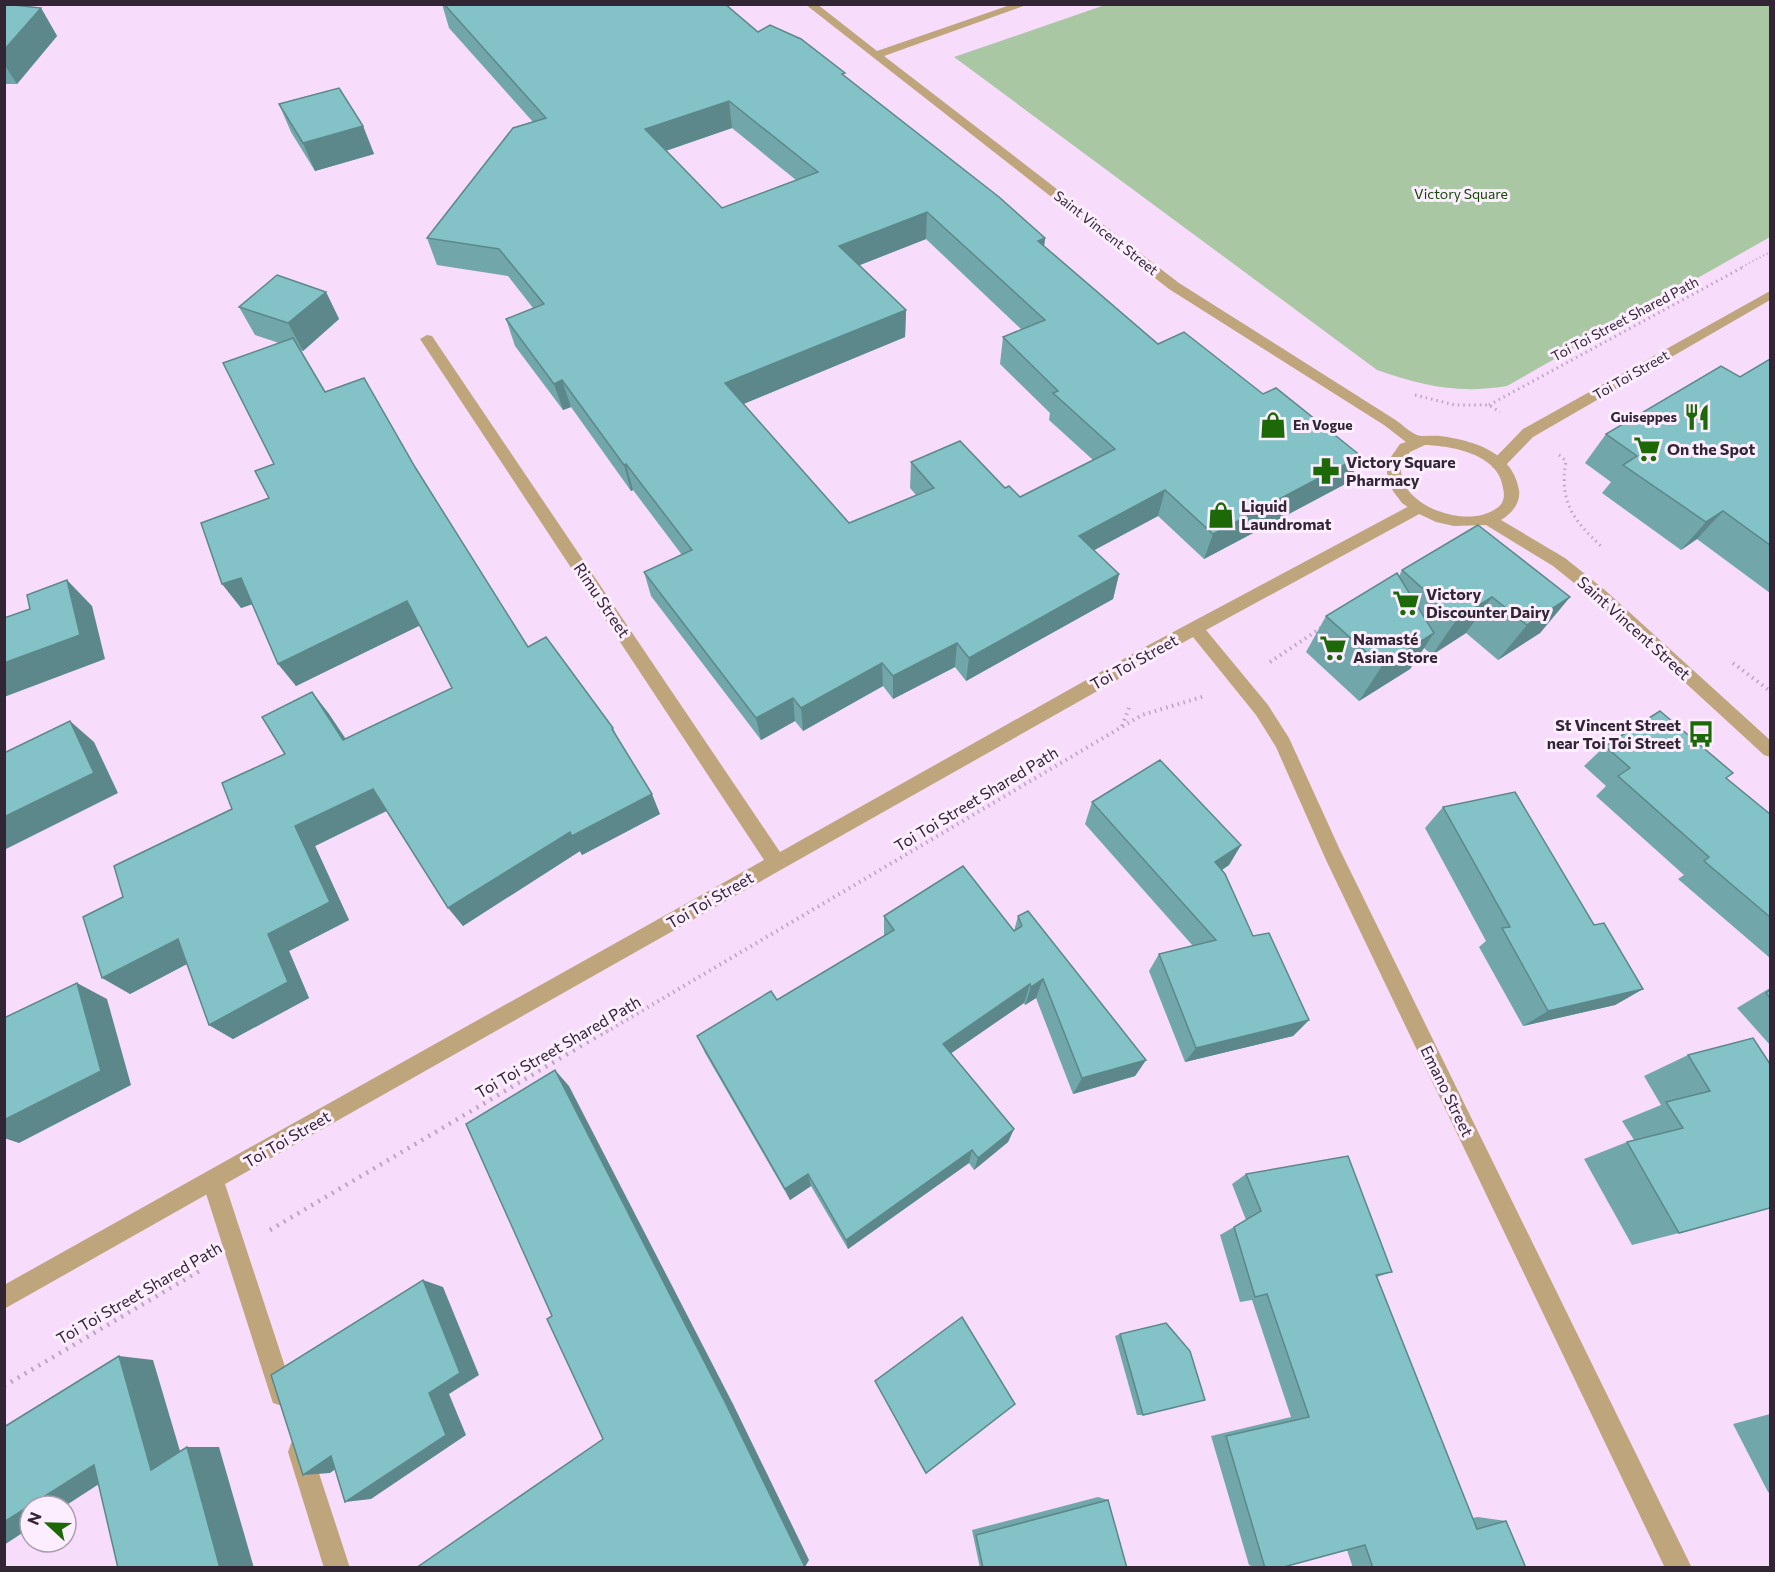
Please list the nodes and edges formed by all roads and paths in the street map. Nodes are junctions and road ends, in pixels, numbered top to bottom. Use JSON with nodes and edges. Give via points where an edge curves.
{"nodes":[{"id":1,"x":810,"y":4,"type":"edge"},
{"id":2,"x":1024,"y":4,"type":"edge"},
{"id":3,"x":876,"y":55,"type":"junction"},
{"id":4,"x":1770,"y":252,"type":"edge"},
{"id":5,"x":1770,"y":295,"type":"edge"},
{"id":6,"x":427,"y":339,"type":"dead end"},
{"id":7,"x":1410,"y":394,"type":"dead end"},
{"id":8,"x":1489,"y":405,"type":"junction"},
{"id":9,"x":1496,"y":410,"type":"dead end"},
{"id":10,"x":1416,"y":442,"type":"junction"},
{"id":11,"x":1560,"y":456,"type":"dead end"},
{"id":12,"x":1498,"y":464,"type":"junction"},
{"id":13,"x":1418,"y":508,"type":"junction"},
{"id":14,"x":1488,"y":519,"type":"junction"},
{"id":15,"x":1594,"y":539,"type":"dead end"},
{"id":16,"x":1195,"y":627,"type":"junction"},
{"id":17,"x":1322,"y":628,"type":"dead end"},
{"id":18,"x":1266,"y":665,"type":"dead end"},
{"id":19,"x":1210,"y":693,"type":"dead end"},
{"id":20,"x":1132,"y":701,"type":"dead end"},
{"id":21,"x":1122,"y":726,"type":"junction"},
{"id":22,"x":1770,"y":750,"type":"edge"},
{"id":23,"x":776,"y":862,"type":"junction"},
{"id":24,"x":213,"y":1182,"type":"junction"},
{"id":25,"x":236,"y":1250,"type":"junction"},
{"id":26,"x":4,"y":1298,"type":"edge"},
{"id":27,"x":4,"y":1386,"type":"edge"},
{"id":28,"x":337,"y":1568,"type":"edge"},
{"id":29,"x":1679,"y":1568,"type":"edge"}],
"edges":[{"from":1,"to":3,"type":"street","name":"Saint Vincent Street"},
{"from":2,"to":3,"type":"street"},
{"from":3,"to":10,"type":"street","name":"Saint Vincent Street","via":[[1174,286]]},
{"from":4,"to":8,"type":"path","name":"Toi Toi Street Shared Path"},
{"from":5,"to":12,"type":"street","name":"Toi Toi Street","via":[[1528,433]]},
{"from":6,"to":23,"type":"street","name":"Rimu Street"},
{"from":7,"to":8,"type":"path","via":[[1455,405]]},
{"from":8,"to":9,"type":"path"},
{"from":10,"to":12,"type":"street","via":[[1459,443],[1481,451]]},
{"from":10,"to":13,"type":"street","via":[[1398,454],[1393,464],[1394,480]]},
{"from":11,"to":15,"type":"path","via":[[1566,460],[1562,479],[1566,501]]},
{"from":12,"to":14,"type":"street","via":[[1509,478],[1512,495],[1509,504]]},
{"from":13,"to":14,"type":"street","via":[[1445,519]]},
{"from":13,"to":16,"type":"street","name":"Toi Toi Street"},
{"from":14,"to":22,"type":"street","name":"Saint Vincent Street","via":[[1558,562],[1600,596]]},
{"from":16,"to":23,"type":"street","name":"Toi Toi Street"},
{"from":16,"to":29,"type":"street","name":"Emano Street","via":[[1262,710],[1283,743],[1338,865]]},
{"from":17,"to":18,"type":"path"},
{"from":19,"to":21,"type":"path","name":"Toi Toi Street Shared Path","via":[[1142,715]]},
{"from":20,"to":21,"type":"path"},
{"from":21,"to":25,"type":"path","name":"Toi Toi Street Shared Path"},
{"from":23,"to":24,"type":"street","name":"Toi Toi Street"},
{"from":24,"to":25,"type":"street"},
{"from":24,"to":26,"type":"street","name":"Toi Toi Street"},
{"from":25,"to":27,"type":"path","name":"Toi Toi Street Shared Path"},
{"from":25,"to":28,"type":"street"}]}
